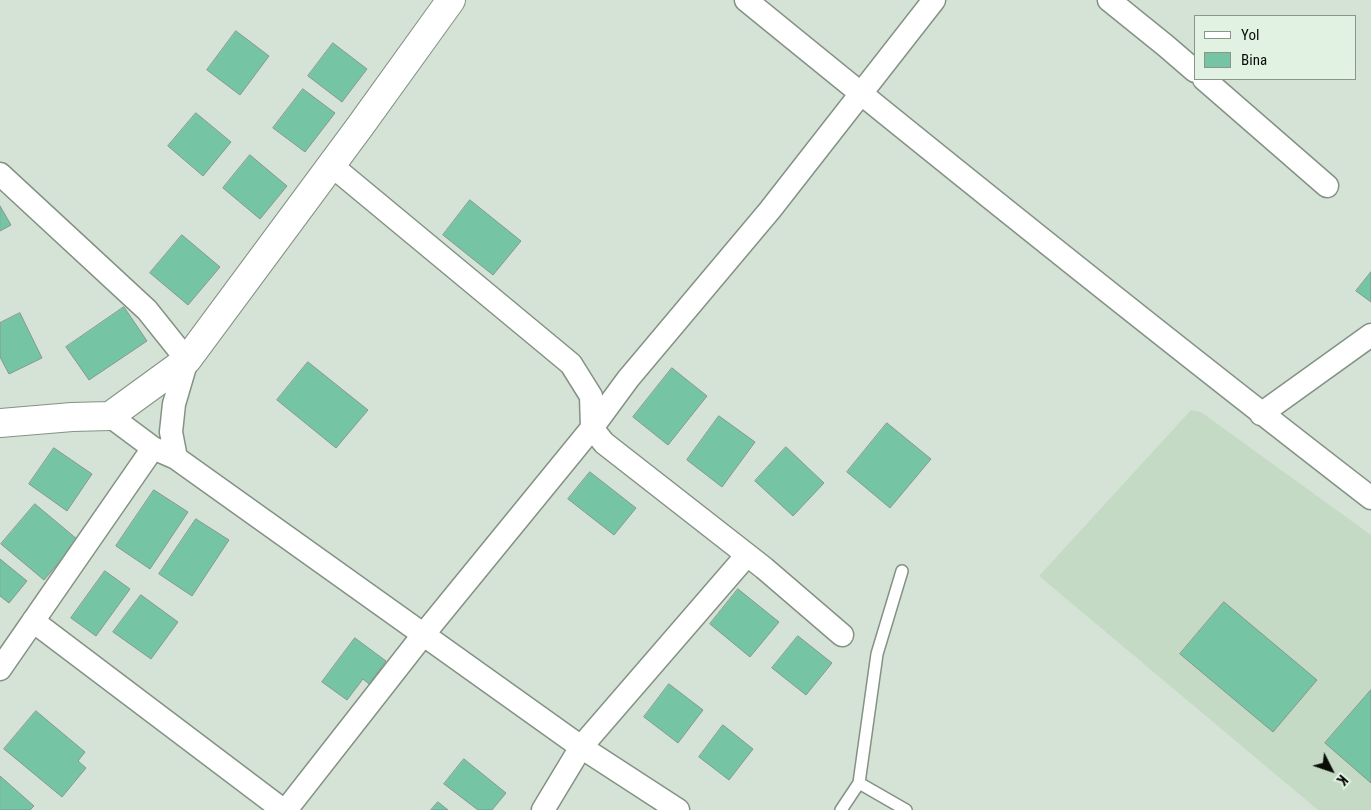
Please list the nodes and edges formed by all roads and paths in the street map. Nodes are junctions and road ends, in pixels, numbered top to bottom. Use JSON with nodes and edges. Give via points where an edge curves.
{"nodes":[{"id":1,"x":451,"y":0,"type":"edge"},
{"id":2,"x":746,"y":0,"type":"edge"},
{"id":3,"x":934,"y":0,"type":"edge"},
{"id":4,"x":1109,"y":0,"type":"edge"},
{"id":5,"x":1194,"y":70,"type":"edge"},
{"id":6,"x":1205,"y":80,"type":"edge"},
{"id":7,"x":861,"y":94,"type":"junction"},
{"id":8,"x":331,"y":165,"type":"junction"},
{"id":9,"x":0,"y":174,"type":"edge"},
{"id":10,"x":1327,"y":186,"type":"dead end"},
{"id":11,"x":1371,"y":335,"type":"edge"},
{"id":12,"x":187,"y":360,"type":"junction"},
{"id":13,"x":1261,"y":414,"type":"junction"},
{"id":14,"x":110,"y":416,"type":"junction"},
{"id":15,"x":0,"y":424,"type":"edge"},
{"id":16,"x":592,"y":428,"type":"junction"},
{"id":17,"x":153,"y":448,"type":"junction"},
{"id":18,"x":176,"y":458,"type":"junction"},
{"id":19,"x":1371,"y":498,"type":"edge"},
{"id":20,"x":747,"y":555,"type":"junction"},
{"id":21,"x":902,"y":571,"type":"dead end"},
{"id":22,"x":33,"y":621,"type":"junction"},
{"id":23,"x":422,"y":635,"type":"junction"},
{"id":24,"x":842,"y":635,"type":"dead end"},
{"id":25,"x":0,"y":668,"type":"edge"},
{"id":26,"x":581,"y":747,"type":"junction"},
{"id":27,"x":859,"y":783,"type":"junction"},
{"id":28,"x":284,"y":810,"type":"edge"},
{"id":29,"x":543,"y":810,"type":"edge"},
{"id":30,"x":678,"y":810,"type":"edge"},
{"id":31,"x":841,"y":810,"type":"edge"},
{"id":32,"x":906,"y":810,"type":"edge"}],
"edges":[{"from":1,"to":8,"type":"street"},
{"from":2,"to":7,"type":"street"},
{"from":3,"to":7,"type":"street"},
{"from":4,"to":5,"type":"street"},
{"from":6,"to":10,"type":"street"},
{"from":7,"to":13,"type":"street"},
{"from":7,"to":16,"type":"street","via":[[770,210],[628,379]]},
{"from":8,"to":12,"type":"street"},
{"from":8,"to":16,"type":"street","via":[[571,364],[591,396]]},
{"from":9,"to":12,"type":"street","via":[[147,310]]},
{"from":11,"to":13,"type":"street"},
{"from":12,"to":14,"type":"street"},
{"from":12,"to":18,"type":"street","via":[[174,404],[171,432]]},
{"from":13,"to":19,"type":"street"},
{"from":14,"to":15,"type":"street"},
{"from":14,"to":17,"type":"street"},
{"from":16,"to":20,"type":"street","via":[[604,443]]},
{"from":16,"to":23,"type":"street"},
{"from":17,"to":18,"type":"street"},
{"from":17,"to":22,"type":"street"},
{"from":18,"to":23,"type":"street"},
{"from":20,"to":24,"type":"street"},
{"from":20,"to":26,"type":"street"},
{"from":21,"to":27,"type":"lane","via":[[878,654]]},
{"from":22,"to":25,"type":"street"},
{"from":22,"to":28,"type":"street"},
{"from":23,"to":26,"type":"street"},
{"from":23,"to":28,"type":"street"},
{"from":26,"to":29,"type":"street"},
{"from":26,"to":30,"type":"street"},
{"from":27,"to":31,"type":"lane"},
{"from":27,"to":32,"type":"lane"}]}
